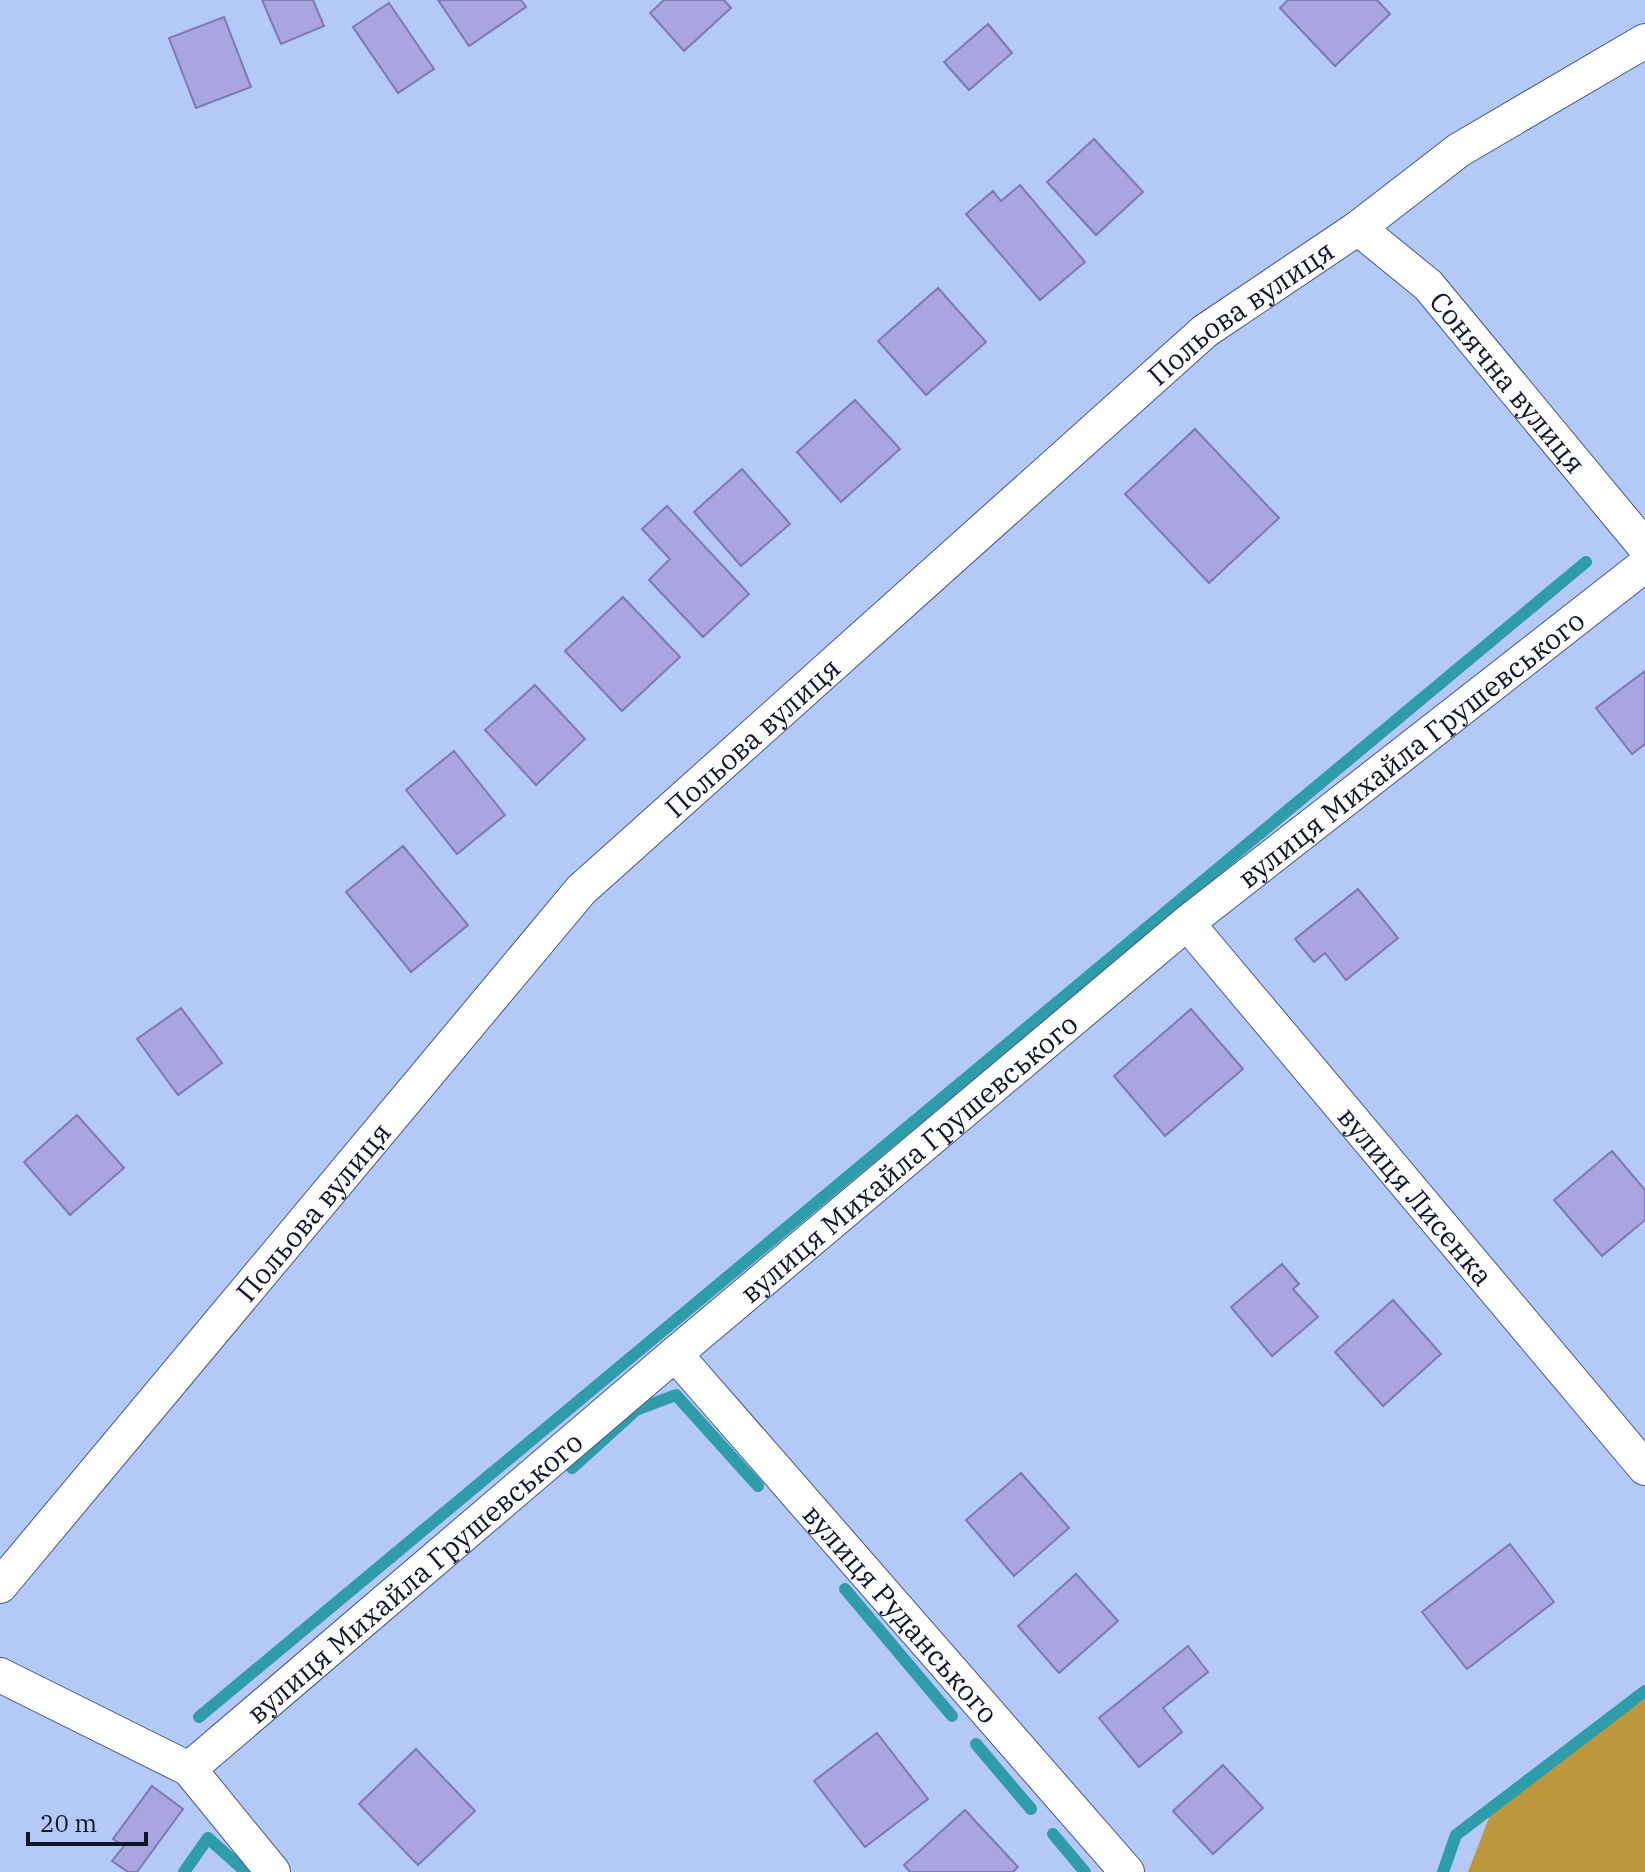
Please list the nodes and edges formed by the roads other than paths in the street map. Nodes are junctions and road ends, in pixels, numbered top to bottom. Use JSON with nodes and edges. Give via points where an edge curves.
{"nodes":[{"id":1,"x":1645,"y":41,"type":"edge"},
{"id":2,"x":1358,"y":228,"type":"junction"},
{"id":3,"x":1645,"y":547,"type":"edge"},
{"id":4,"x":1645,"y":565,"type":"edge"},
{"id":5,"x":1187,"y":923,"type":"junction"},
{"id":6,"x":675,"y":1354,"type":"junction"},
{"id":7,"x":1645,"y":1468,"type":"edge"},
{"id":8,"x":0,"y":1586,"type":"edge"},
{"id":9,"x":0,"y":1675,"type":"edge"},
{"id":10,"x":189,"y":1769,"type":"junction"},
{"id":11,"x":273,"y":1872,"type":"edge"},
{"id":12,"x":1127,"y":1872,"type":"edge"}],
"edges":[{"from":1,"to":2,"type":"street","name":"Польова вулиця","via":[[1459,150]]},
{"from":2,"to":3,"type":"street","name":"Сонячна вулиця","via":[[1428,285]]},
{"from":2,"to":8,"type":"street","name":"Польова вулиця","via":[[1205,331],[581,890]]},
{"from":4,"to":5,"type":"street","name":"вулиця Михайла Грушевського"},
{"from":5,"to":6,"type":"street","name":"вулиця Михайла Грушевського"},
{"from":5,"to":7,"type":"street","name":"вулиця Лисенка"},
{"from":6,"to":10,"type":"street","name":"вулиця Михайла Грушевського"},
{"from":6,"to":12,"type":"street","name":"вулиця Руданського"},
{"from":9,"to":10,"type":"street"},
{"from":10,"to":11,"type":"street"}]}
